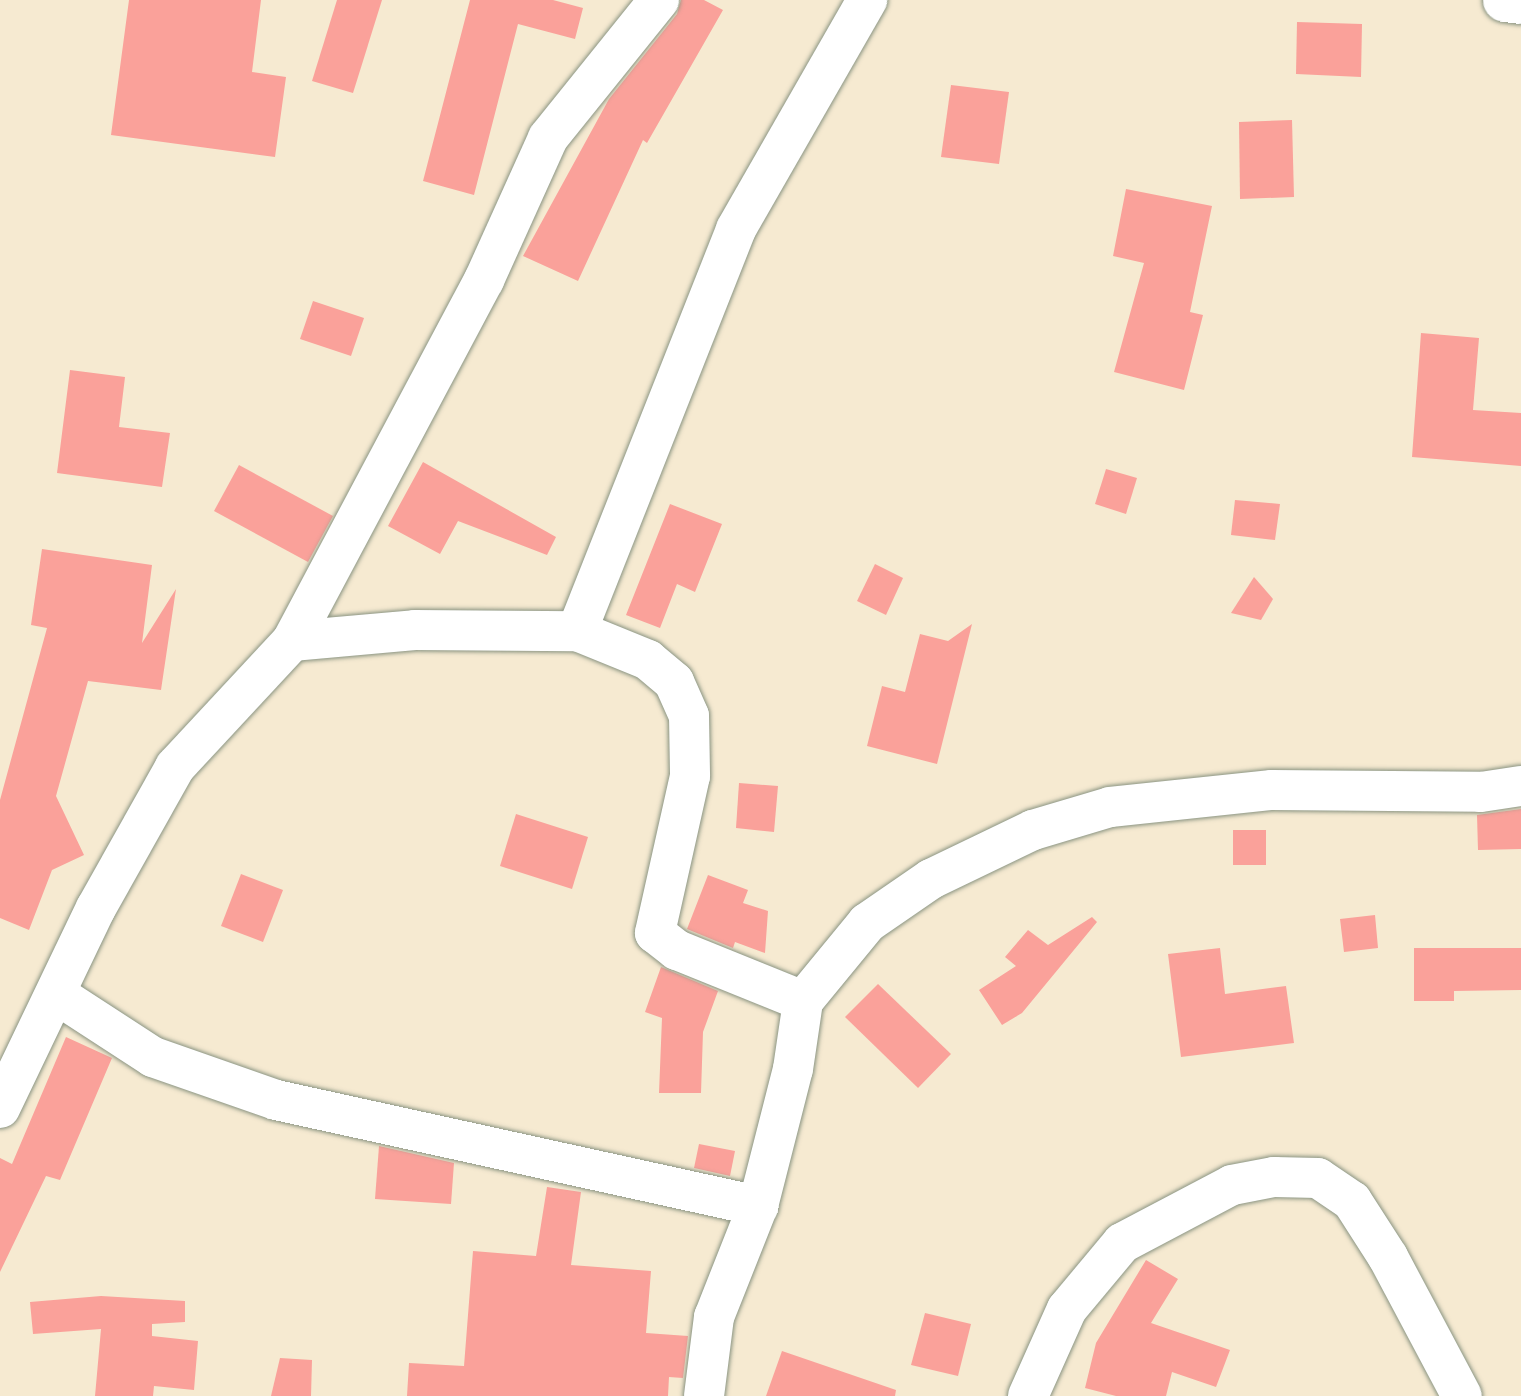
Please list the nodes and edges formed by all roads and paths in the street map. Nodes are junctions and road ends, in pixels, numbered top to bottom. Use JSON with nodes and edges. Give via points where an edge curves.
{"nodes":[{"id":1,"x":659,"y":0,"type":"edge"},
{"id":2,"x":867,"y":0,"type":"edge"},
{"id":3,"x":1505,"y":0,"type":"edge"},
{"id":4,"x":1521,"y":2,"type":"edge"},
{"id":5,"x":577,"y":631,"type":"junction"},
{"id":6,"x":292,"y":641,"type":"junction"},
{"id":7,"x":1521,"y":786,"type":"edge"},
{"id":8,"x":56,"y":994,"type":"junction"},
{"id":9,"x":803,"y":1001,"type":"junction"},
{"id":10,"x":0,"y":1108,"type":"edge"},
{"id":11,"x":758,"y":1206,"type":"junction"},
{"id":12,"x":704,"y":1396,"type":"edge"},
{"id":13,"x":1028,"y":1396,"type":"edge"},
{"id":14,"x":1462,"y":1396,"type":"edge"}],
"edges":[{"from":1,"to":6,"type":"street","via":[[548,138],[484,280]]},
{"from":2,"to":5,"type":"street","via":[[736,229]]},
{"from":3,"to":4,"type":"main road"},
{"from":5,"to":6,"type":"street","via":[[431,629]]},
{"from":5,"to":9,"type":"street","via":[[648,660],[674,682],[689,716],[690,776],[655,933],[677,950]]},
{"from":6,"to":8,"type":"street","via":[[175,767],[96,908]]},
{"from":7,"to":9,"type":"street","via":[[1481,792],[1272,790],[1110,807],[1033,830],[931,879],[867,923]]},
{"from":8,"to":10,"type":"street"},
{"from":8,"to":11,"type":"street","via":[[153,1057],[276,1100]]},
{"from":9,"to":11,"type":"street","via":[[793,1069]]},
{"from":11,"to":12,"type":"street","via":[[714,1317]]},
{"from":13,"to":14,"type":"street","via":[[1067,1309],[1122,1243],[1221,1190],[1274,1177],[1318,1178],[1352,1201]]}]}
